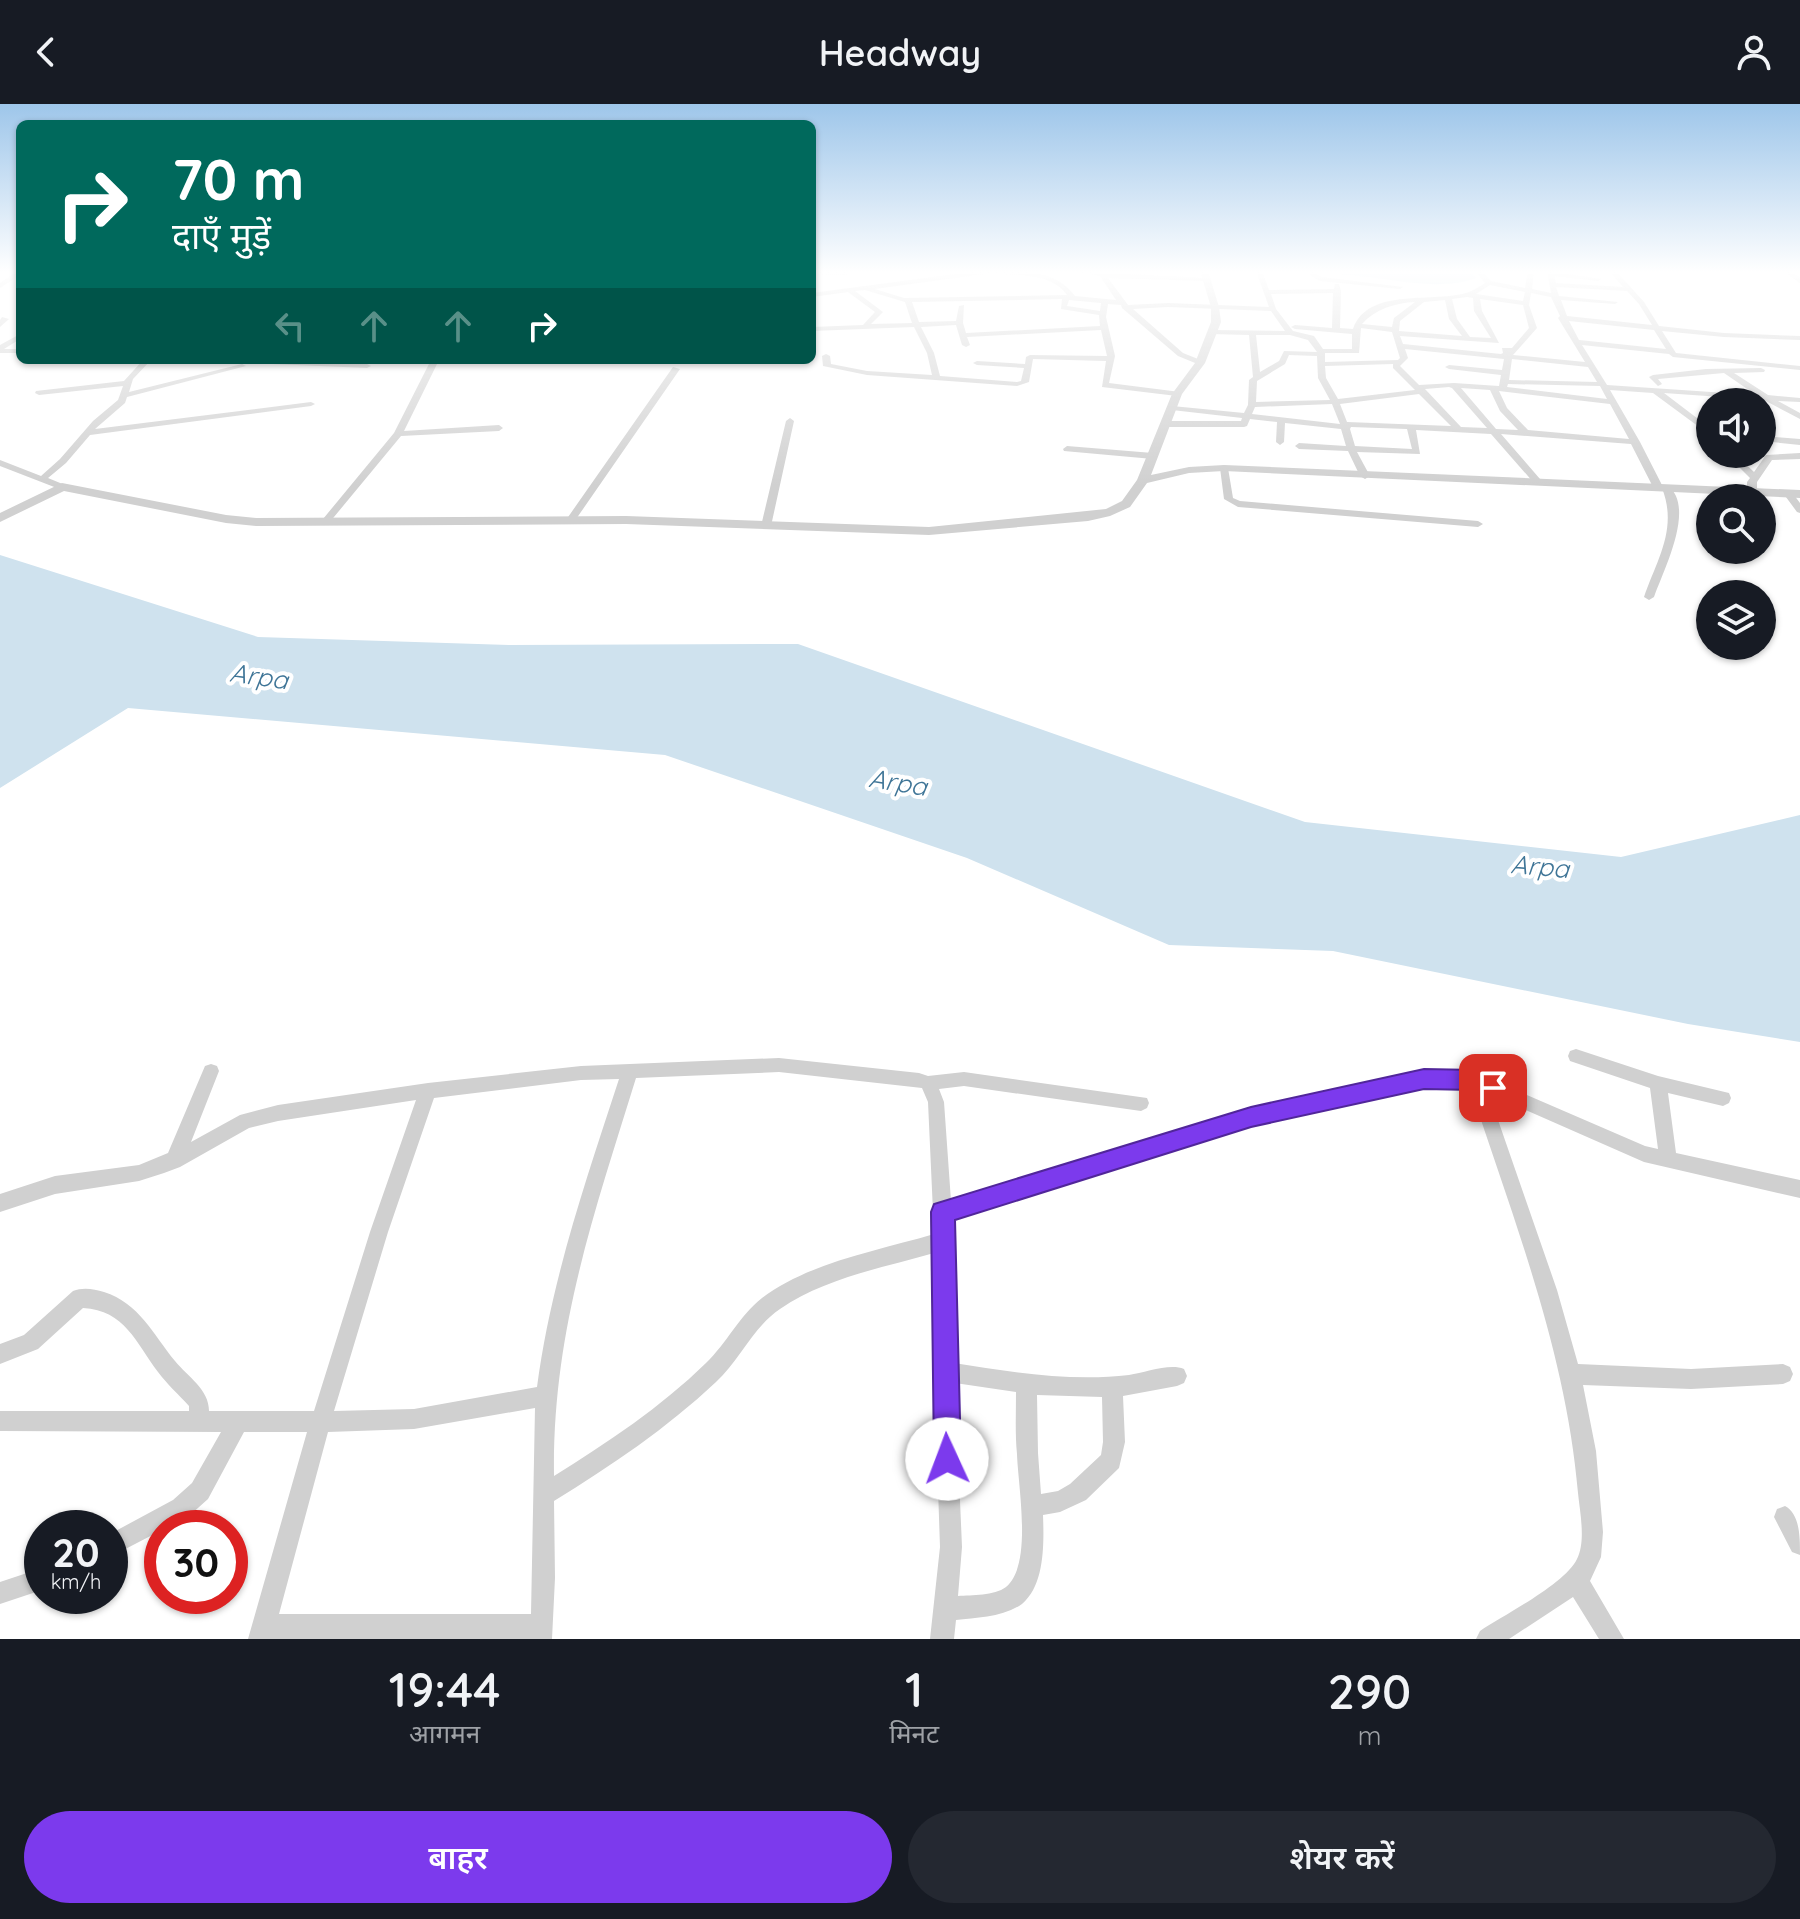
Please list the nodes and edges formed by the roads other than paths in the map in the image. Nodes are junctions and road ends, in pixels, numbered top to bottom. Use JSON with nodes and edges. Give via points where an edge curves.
{"nodes":[{"id":1,"x":1577,"y":342,"type":"edge"},
{"id":2,"x":928,"y":343,"type":"edge"},
{"id":3,"x":1109,"y":343,"type":"edge"},
{"id":4,"x":1165,"y":343,"type":"edge"},
{"id":5,"x":1208,"y":343,"type":"edge"},
{"id":6,"x":1255,"y":343,"type":"edge"},
{"id":7,"x":1314,"y":343,"type":"edge"},
{"id":8,"x":1357,"y":343,"type":"edge"},
{"id":9,"x":1399,"y":343,"type":"edge"},
{"id":10,"x":1497,"y":343,"type":"edge"},
{"id":11,"x":1518,"y":343,"type":"edge"},
{"id":12,"x":1583,"y":343,"type":"edge"},
{"id":13,"x":1665,"y":343,"type":"edge"},
{"id":14,"x":1400,"y":346,"type":"junction"},
{"id":15,"x":1321,"y":352,"type":"junction"},
{"id":16,"x":1671,"y":352,"type":"junction"},
{"id":17,"x":1505,"y":355,"type":"junction"},
{"id":18,"x":826,"y":356,"type":"dead end"},
{"id":19,"x":1110,"y":359,"type":"junction"},
{"id":20,"x":1397,"y":362,"type":"junction"},
{"id":21,"x":977,"y":363,"type":"dead end"},
{"id":22,"x":1200,"y":363,"type":"junction"},
{"id":23,"x":142,"y":364,"type":"edge"},
{"id":24,"x":248,"y":364,"type":"edge"},
{"id":25,"x":336,"y":364,"type":"edge"},
{"id":26,"x":433,"y":364,"type":"edge"},
{"id":27,"x":1322,"y":364,"type":"junction"},
{"id":28,"x":1591,"y":365,"type":"junction"},
{"id":29,"x":367,"y":366,"type":"dead end"},
{"id":30,"x":1028,"y":366,"type":"junction"},
{"id":31,"x":1785,"y":366,"type":"junction"},
{"id":32,"x":1800,"y":368,"type":"edge"},
{"id":33,"x":676,"y":369,"type":"dead end"},
{"id":34,"x":1725,"y":370,"type":"junction"},
{"id":35,"x":936,"y":376,"type":"junction"},
{"id":36,"x":1257,"y":377,"type":"junction"},
{"id":37,"x":128,"y":383,"type":"junction"},
{"id":38,"x":1502,"y":384,"type":"junction"},
{"id":39,"x":1456,"y":386,"type":"junction"},
{"id":40,"x":1603,"y":386,"type":"junction"},
{"id":41,"x":1658,"y":388,"type":"junction"},
{"id":42,"x":1751,"y":388,"type":"edge"},
{"id":43,"x":1421,"y":389,"type":"junction"},
{"id":44,"x":1696,"y":392,"type":"edge"},
{"id":45,"x":39,"y":393,"type":"dead end"},
{"id":46,"x":1177,"y":394,"type":"junction"},
{"id":47,"x":126,"y":395,"type":"junction"},
{"id":48,"x":1776,"y":399,"type":"edge"},
{"id":49,"x":1800,"y":400,"type":"edge"},
{"id":50,"x":1336,"y":402,"type":"junction"},
{"id":51,"x":1613,"y":402,"type":"junction"},
{"id":52,"x":1776,"y":403,"type":"edge"},
{"id":53,"x":311,"y":404,"type":"dead end"},
{"id":54,"x":1252,"y":405,"type":"junction"},
{"id":55,"x":1172,"y":408,"type":"junction"},
{"id":56,"x":1247,"y":416,"type":"junction"},
{"id":57,"x":1800,"y":416,"type":"edge"},
{"id":58,"x":1281,"y":419,"type":"junction"},
{"id":59,"x":1696,"y":420,"type":"edge"},
{"id":60,"x":790,"y":421,"type":"dead end"},
{"id":61,"x":1166,"y":424,"type":"junction"},
{"id":62,"x":1346,"y":426,"type":"junction"},
{"id":63,"x":499,"y":428,"type":"dead end"},
{"id":64,"x":1411,"y":428,"type":"junction"},
{"id":65,"x":1459,"y":430,"type":"junction"},
{"id":66,"x":1496,"y":432,"type":"junction"},
{"id":67,"x":87,"y":433,"type":"junction"},
{"id":68,"x":1526,"y":433,"type":"junction"},
{"id":69,"x":398,"y":434,"type":"junction"},
{"id":70,"x":1776,"y":440,"type":"edge"},
{"id":71,"x":1280,"y":442,"type":"dead end"},
{"id":72,"x":1636,"y":442,"type":"junction"},
{"id":73,"x":1800,"y":442,"type":"edge"},
{"id":74,"x":1299,"y":446,"type":"dead end"},
{"id":75,"x":1351,"y":448,"type":"junction"},
{"id":76,"x":1067,"y":449,"type":"dead end"},
{"id":77,"x":1153,"y":456,"type":"junction"},
{"id":78,"x":1800,"y":456,"type":"edge"},
{"id":79,"x":0,"y":463,"type":"edge"},
{"id":80,"x":1224,"y":468,"type":"junction"},
{"id":81,"x":1745,"y":468,"type":"edge"},
{"id":82,"x":1365,"y":476,"type":"junction"},
{"id":83,"x":1756,"y":479,"type":"junction"},
{"id":84,"x":41,"y":480,"type":"junction"},
{"id":85,"x":1143,"y":480,"type":"junction"},
{"id":86,"x":1537,"y":481,"type":"junction"},
{"id":87,"x":1751,"y":484,"type":"edge"},
{"id":88,"x":62,"y":487,"type":"junction"},
{"id":89,"x":1662,"y":488,"type":"junction"},
{"id":90,"x":1696,"y":490,"type":"edge"},
{"id":91,"x":1794,"y":494,"type":"edge"},
{"id":92,"x":1800,"y":510,"type":"edge"},
{"id":93,"x":0,"y":518,"type":"edge"},
{"id":94,"x":571,"y":520,"type":"junction"},
{"id":95,"x":326,"y":521,"type":"junction"},
{"id":96,"x":1478,"y":524,"type":"dead end"},
{"id":97,"x":766,"y":526,"type":"junction"},
{"id":98,"x":1649,"y":597,"type":"dead end"},
{"id":99,"x":1576,"y":1056,"type":"dead end"},
{"id":100,"x":211,"y":1071,"type":"dead end"},
{"id":101,"x":630,"y":1071,"type":"junction"},
{"id":102,"x":1476,"y":1080,"type":"junction"},
{"id":103,"x":928,"y":1083,"type":"junction"},
{"id":104,"x":1658,"y":1083,"type":"junction"},
{"id":105,"x":428,"y":1091,"type":"junction"},
{"id":106,"x":1723,"y":1098,"type":"dead end"},
{"id":107,"x":1141,"y":1103,"type":"dead end"},
{"id":108,"x":174,"y":1161,"type":"junction"},
{"id":109,"x":1668,"y":1161,"type":"junction"},
{"id":110,"x":1800,"y":1189,"type":"edge"},
{"id":111,"x":0,"y":1203,"type":"edge"},
{"id":112,"x":943,"y":1212,"type":"junction"},
{"id":113,"x":942,"y":1241,"type":"junction"},
{"id":114,"x":0,"y":1354,"type":"edge"},
{"id":115,"x":944,"y":1371,"type":"junction"},
{"id":116,"x":1573,"y":1374,"type":"junction"},
{"id":117,"x":1783,"y":1374,"type":"dead end"},
{"id":118,"x":1177,"y":1376,"type":"dead end"},
{"id":119,"x":1027,"y":1385,"type":"junction"},
{"id":120,"x":1112,"y":1388,"type":"junction"},
{"id":121,"x":546,"y":1396,"type":"junction"},
{"id":122,"x":0,"y":1421,"type":"edge"},
{"id":123,"x":199,"y":1421,"type":"junction"},
{"id":124,"x":239,"y":1421,"type":"junction"},
{"id":125,"x":321,"y":1421,"type":"junction"},
{"id":126,"x":544,"y":1495,"type":"junction"},
{"id":127,"x":1031,"y":1507,"type":"junction"},
{"id":128,"x":1785,"y":1517,"type":"dead end"},
{"id":129,"x":128,"y":1536,"type":"edge"},
{"id":130,"x":1800,"y":1544,"type":"edge"},
{"id":131,"x":1575,"y":1578,"type":"junction"},
{"id":132,"x":24,"y":1585,"type":"edge"},
{"id":133,"x":0,"y":1593,"type":"edge"},
{"id":134,"x":947,"y":1609,"type":"junction"},
{"id":135,"x":262,"y":1632,"type":"edge"},
{"id":136,"x":540,"y":1633,"type":"edge"},
{"id":137,"x":942,"y":1639,"type":"edge"},
{"id":138,"x":1488,"y":1639,"type":"edge"},
{"id":139,"x":1612,"y":1639,"type":"edge"}],
"edges":[{"from":1,"to":28,"type":"street"},
{"from":2,"to":35,"type":"street"},
{"from":3,"to":19,"type":"street"},
{"from":4,"to":22,"type":"street","via":[[1181,357]]},
{"from":5,"to":22,"type":"street"},
{"from":6,"to":36,"type":"street"},
{"from":7,"to":15,"type":"street"},
{"from":8,"to":15,"type":"street","via":[[1356,351]]},
{"from":9,"to":14,"type":"street"},
{"from":10,"to":17,"type":"street"},
{"from":11,"to":17,"type":"street"},
{"from":12,"to":16,"type":"street"},
{"from":13,"to":16,"type":"street"},
{"from":14,"to":17,"type":"street"},
{"from":14,"to":20,"type":"street","via":[[1404,358]]},
{"from":15,"to":27,"type":"street"},
{"from":15,"to":36,"type":"street","via":[[1287,353]]},
{"from":16,"to":31,"type":"street","via":[[1678,357]]},
{"from":17,"to":28,"type":"street"},
{"from":17,"to":38,"type":"street"},
{"from":18,"to":35,"type":"street","via":[[825,365],[830,367]]},
{"from":19,"to":30,"type":"street","via":[[1030,357]]},
{"from":19,"to":46,"type":"street","via":[[1105,385]]},
{"from":20,"to":27,"type":"street"},
{"from":20,"to":43,"type":"street"},
{"from":21,"to":30,"type":"street"},
{"from":22,"to":46,"type":"street"},
{"from":23,"to":37,"type":"street"},
{"from":24,"to":47,"type":"street"},
{"from":25,"to":29,"type":"street"},
{"from":26,"to":69,"type":"street"},
{"from":27,"to":50,"type":"street","via":[[1322,378]]},
{"from":28,"to":40,"type":"street"},
{"from":30,"to":35,"type":"street","via":[[1021,384]]},
{"from":31,"to":32,"type":"street"},
{"from":31,"to":34,"type":"street"},
{"from":33,"to":94,"type":"street"},
{"from":34,"to":41,"type":"street","via":[[1653,377]]},
{"from":34,"to":42,"type":"street"},
{"from":36,"to":54,"type":"street","via":[[1251,384]]},
{"from":37,"to":45,"type":"street"},
{"from":37,"to":47,"type":"street"},
{"from":38,"to":39,"type":"street"},
{"from":38,"to":39,"type":"street","via":[[1449,367]]},
{"from":38,"to":40,"type":"street"},
{"from":38,"to":51,"type":"street"},
{"from":38,"to":68,"type":"street","via":[[1503,409]]},
{"from":39,"to":43,"type":"street"},
{"from":39,"to":66,"type":"street"},
{"from":40,"to":41,"type":"street"},
{"from":40,"to":51,"type":"street"},
{"from":41,"to":44,"type":"street"},
{"from":41,"to":59,"type":"street"},
{"from":43,"to":50,"type":"street"},
{"from":43,"to":65,"type":"street"},
{"from":46,"to":55,"type":"street"},
{"from":47,"to":67,"type":"street"},
{"from":48,"to":49,"type":"street"},
{"from":50,"to":54,"type":"street"},
{"from":50,"to":62,"type":"street"},
{"from":51,"to":72,"type":"street"},
{"from":52,"to":57,"type":"street"},
{"from":53,"to":67,"type":"street"},
{"from":54,"to":56,"type":"street"},
{"from":55,"to":56,"type":"street"},
{"from":55,"to":61,"type":"street"},
{"from":56,"to":58,"type":"street"},
{"from":56,"to":61,"type":"street","via":[[1240,425]]},
{"from":58,"to":62,"type":"street"},
{"from":58,"to":71,"type":"street"},
{"from":60,"to":97,"type":"street"},
{"from":61,"to":77,"type":"street"},
{"from":62,"to":64,"type":"street"},
{"from":62,"to":75,"type":"street"},
{"from":63,"to":69,"type":"street"},
{"from":64,"to":65,"type":"street"},
{"from":64,"to":75,"type":"street","via":[[1417,452]]},
{"from":65,"to":66,"type":"street"},
{"from":66,"to":68,"type":"street"},
{"from":66,"to":86,"type":"street"},
{"from":67,"to":84,"type":"street"},
{"from":68,"to":72,"type":"street"},
{"from":69,"to":95,"type":"street"},
{"from":70,"to":73,"type":"street"},
{"from":72,"to":89,"type":"street"},
{"from":74,"to":75,"type":"street"},
{"from":75,"to":82,"type":"street"},
{"from":76,"to":77,"type":"street"},
{"from":77,"to":85,"type":"street"},
{"from":78,"to":83,"type":"street","via":[[1771,456]]},
{"from":79,"to":84,"type":"street"},
{"from":80,"to":82,"type":"street"},
{"from":80,"to":85,"type":"street"},
{"from":80,"to":96,"type":"street","via":[[1233,503]]},
{"from":81,"to":83,"type":"street"},
{"from":82,"to":86,"type":"street"},
{"from":83,"to":87,"type":"street"},
{"from":84,"to":88,"type":"street"},
{"from":85,"to":97,"type":"street","via":[[1126,504],[1088,517],[929,531]]},
{"from":86,"to":89,"type":"street"},
{"from":88,"to":93,"type":"street"},
{"from":88,"to":95,"type":"street","via":[[226,519]]},
{"from":89,"to":90,"type":"street"},
{"from":89,"to":98,"type":"street","via":[[1674,503],[1676,520]]},
{"from":91,"to":92,"type":"street"},
{"from":94,"to":95,"type":"street"},
{"from":94,"to":97,"type":"street"},
{"from":99,"to":104,"type":"street"},
{"from":100,"to":108,"type":"street"},
{"from":101,"to":103,"type":"street","via":[[779,1065]]},
{"from":101,"to":105,"type":"street"},
{"from":101,"to":121,"type":"street","via":[[562,1294]]},
{"from":102,"to":109,"type":"street"},
{"from":102,"to":112,"type":"street","via":[[1424,1079],[1251,1117]]},
{"from":102,"to":116,"type":"street"},
{"from":103,"to":107,"type":"street","via":[[964,1079]]},
{"from":103,"to":112,"type":"street","via":[[936,1102]]},
{"from":104,"to":106,"type":"street"},
{"from":104,"to":109,"type":"street"},
{"from":105,"to":108,"type":"street","via":[[246,1121]]},
{"from":105,"to":125,"type":"street"},
{"from":108,"to":111,"type":"street","via":[[139,1173],[55,1185]]},
{"from":109,"to":110,"type":"street"},
{"from":112,"to":113,"type":"street"},
{"from":113,"to":115,"type":"street"},
{"from":113,"to":126,"type":"street","via":[[807,1284],[772,1302],[694,1388],[608,1456]]},
{"from":114,"to":123,"type":"street","via":[[31,1342],[80,1298],[96,1299],[139,1324],[164,1365],[199,1402]]},
{"from":115,"to":119,"type":"street"},
{"from":115,"to":134,"type":"street","via":[[951,1547]]},
{"from":116,"to":117,"type":"street","via":[[1691,1379]]},
{"from":116,"to":131,"type":"street","via":[[1588,1460],[1592,1551]]},
{"from":118,"to":120,"type":"street"},
{"from":119,"to":120,"type":"street"},
{"from":119,"to":127,"type":"street"},
{"from":120,"to":127,"type":"street","via":[[1111,1460],[1078,1492]]},
{"from":121,"to":125,"type":"street","via":[[414,1419]]},
{"from":121,"to":126,"type":"street"},
{"from":122,"to":123,"type":"street"},
{"from":123,"to":124,"type":"street"},
{"from":124,"to":125,"type":"street"},
{"from":124,"to":129,"type":"street","via":[[200,1491],[181,1508]]},
{"from":125,"to":135,"type":"street"},
{"from":126,"to":136,"type":"street"},
{"from":127,"to":134,"type":"street","via":[[1029,1562],[1014,1595]]},
{"from":128,"to":130,"type":"street"},
{"from":131,"to":138,"type":"street"},
{"from":131,"to":139,"type":"street"},
{"from":132,"to":133,"type":"street"},
{"from":134,"to":137,"type":"street"},
{"from":135,"to":136,"type":"street"}]}
